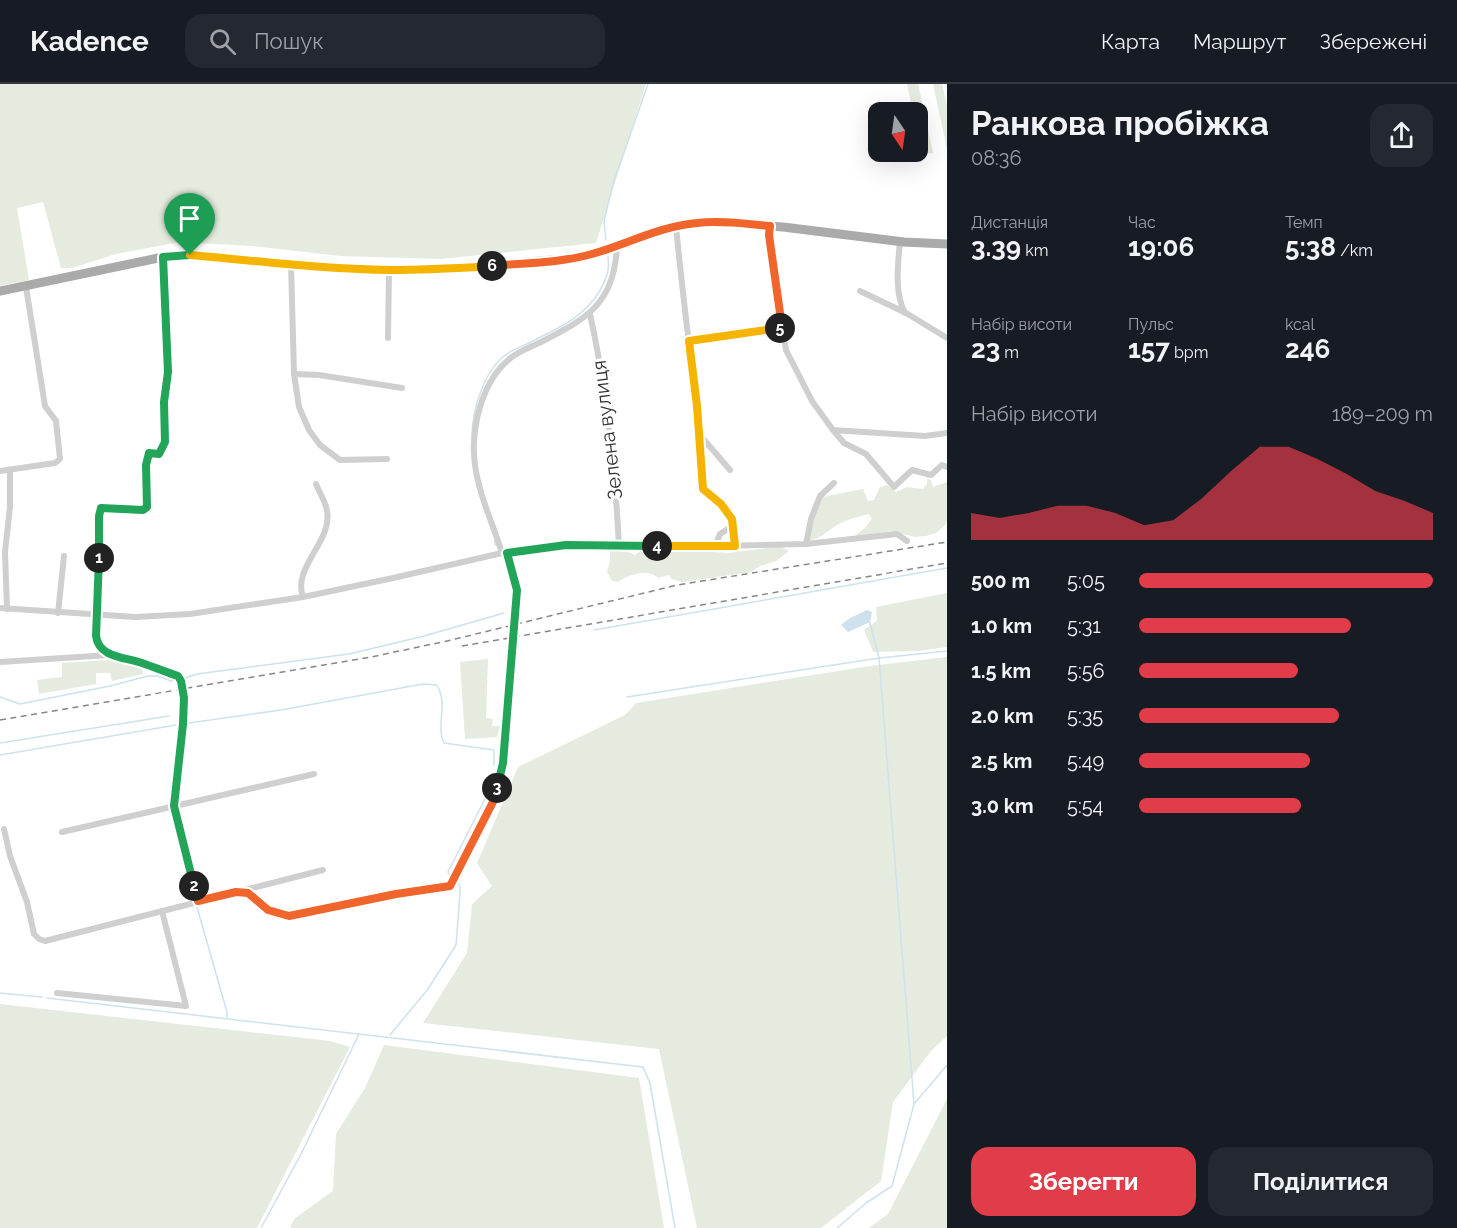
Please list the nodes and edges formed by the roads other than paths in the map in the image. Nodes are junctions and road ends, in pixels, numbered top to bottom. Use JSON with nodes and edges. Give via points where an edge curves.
{"nodes":[{"id":1,"x":675,"y":226,"type":"junction"},
{"id":2,"x":770,"y":226,"type":"junction"},
{"id":3,"x":900,"y":241,"type":"junction"},
{"id":4,"x":947,"y":243,"type":"edge"},
{"id":5,"x":617,"y":245,"type":"junction"},
{"id":6,"x":163,"y":257,"type":"junction"},
{"id":7,"x":291,"y":264,"type":"junction"},
{"id":8,"x":389,"y":270,"type":"junction"},
{"id":9,"x":26,"y":287,"type":"junction"},
{"id":10,"x":0,"y":291,"type":"edge"},
{"id":11,"x":860,"y":291,"type":"dead end"},
{"id":12,"x":906,"y":313,"type":"junction"},
{"id":13,"x":590,"y":314,"type":"junction"},
{"id":14,"x":782,"y":327,"type":"junction"},
{"id":15,"x":388,"y":338,"type":"dead end"},
{"id":16,"x":947,"y":338,"type":"edge"},
{"id":17,"x":689,"y":341,"type":"junction"},
{"id":18,"x":294,"y":374,"type":"junction"},
{"id":19,"x":402,"y":388,"type":"dead end"},
{"id":20,"x":833,"y":430,"type":"junction"},
{"id":21,"x":947,"y":433,"type":"edge"},
{"id":22,"x":699,"y":434,"type":"junction"},
{"id":23,"x":387,"y":459,"type":"dead end"},
{"id":24,"x":947,"y":467,"type":"edge"},
{"id":25,"x":10,"y":470,"type":"junction"},
{"id":26,"x":730,"y":470,"type":"dead end"},
{"id":27,"x":0,"y":471,"type":"edge"},
{"id":28,"x":834,"y":483,"type":"dead end"},
{"id":29,"x":316,"y":484,"type":"dead end"},
{"id":30,"x":734,"y":525,"type":"junction"},
{"id":31,"x":907,"y":541,"type":"dead end"},
{"id":32,"x":806,"y":544,"type":"junction"},
{"id":33,"x":618,"y":546,"type":"junction"},
{"id":34,"x":715,"y":546,"type":"junction"},
{"id":35,"x":735,"y":546,"type":"junction"},
{"id":36,"x":504,"y":553,"type":"junction"},
{"id":37,"x":64,"y":556,"type":"dead end"},
{"id":38,"x":303,"y":597,"type":"junction"},
{"id":39,"x":3,"y":608,"type":"edge"},
{"id":40,"x":58,"y":613,"type":"junction"},
{"id":41,"x":98,"y":615,"type":"junction"},
{"id":42,"x":111,"y":655,"type":"junction"},
{"id":43,"x":0,"y":662,"type":"edge"},
{"id":44,"x":314,"y":774,"type":"dead end"},
{"id":45,"x":174,"y":806,"type":"junction"},
{"id":46,"x":4,"y":829,"type":"dead end"},
{"id":47,"x":62,"y":832,"type":"dead end"},
{"id":48,"x":323,"y":870,"type":"dead end"},
{"id":49,"x":236,"y":892,"type":"junction"},
{"id":50,"x":198,"y":901,"type":"junction"},
{"id":51,"x":162,"y":911,"type":"junction"},
{"id":52,"x":57,"y":993,"type":"dead end"}],
"edges":[{"from":1,"to":2,"type":"main road","via":[[714,222]]},
{"from":1,"to":5,"type":"main road"},
{"from":1,"to":17,"type":"street"},
{"from":2,"to":3,"type":"main road"},
{"from":2,"to":14,"type":"street"},
{"from":3,"to":4,"type":"main road"},
{"from":3,"to":12,"type":"street","via":[[898,276]]},
{"from":5,"to":8,"type":"main road","via":[[563,259]]},
{"from":5,"to":13,"type":"street","via":[[612,282]]},
{"from":6,"to":7,"type":"main road","via":[[190,255]]},
{"from":6,"to":9,"type":"main road"},
{"from":6,"to":41,"type":"street","via":[[168,372],[165,442],[159,454],[149,453],[146,509],[101,508]]},
{"from":7,"to":8,"type":"main road"},
{"from":7,"to":18,"type":"street"},
{"from":8,"to":15,"type":"street"},
{"from":9,"to":10,"type":"main road"},
{"from":9,"to":25,"type":"street","via":[[45,406],[56,421],[60,459]]},
{"from":11,"to":12,"type":"street"},
{"from":12,"to":16,"type":"street"},
{"from":13,"to":33,"type":"street","name":"Зелена вулиця","via":[[609,418]]},
{"from":13,"to":36,"type":"street","via":[[513,356],[501,367],[485,394],[474,436],[475,464]]},
{"from":14,"to":17,"type":"street"},
{"from":14,"to":20,"type":"street","via":[[786,350],[812,401]]},
{"from":17,"to":22,"type":"street"},
{"from":18,"to":19,"type":"street"},
{"from":18,"to":23,"type":"street","via":[[299,407],[320,445],[340,460]]},
{"from":20,"to":21,"type":"street","via":[[925,436]]},
{"from":20,"to":24,"type":"street","via":[[844,443],[866,454],[894,487],[912,470],[931,475],[942,465]]},
{"from":22,"to":26,"type":"street"},
{"from":22,"to":30,"type":"street","via":[[703,489],[721,504]]},
{"from":25,"to":27,"type":"street"},
{"from":25,"to":39,"type":"street"},
{"from":28,"to":32,"type":"street","via":[[820,496]]},
{"from":29,"to":38,"type":"street","via":[[328,511],[323,536],[302,578]]},
{"from":30,"to":34,"type":"street","via":[[720,534]]},
{"from":30,"to":35,"type":"street"},
{"from":31,"to":32,"type":"street","via":[[897,534]]},
{"from":32,"to":35,"type":"street"},
{"from":33,"to":34,"type":"street"},
{"from":33,"to":36,"type":"street","via":[[566,545]]},
{"from":34,"to":35,"type":"street"},
{"from":36,"to":38,"type":"street"},
{"from":36,"to":49,"type":"street","via":[[517,590],[503,763],[494,800],[450,886],[289,916],[268,910],[248,893]]},
{"from":37,"to":40,"type":"street"},
{"from":38,"to":41,"type":"street","via":[[190,614]]},
{"from":39,"to":40,"type":"street"},
{"from":40,"to":41,"type":"street"},
{"from":41,"to":42,"type":"street","via":[[98,645]]},
{"from":42,"to":43,"type":"street"},
{"from":42,"to":45,"type":"street","via":[[141,662],[179,679],[183,694],[181,750]]},
{"from":44,"to":45,"type":"street"},
{"from":45,"to":47,"type":"street"},
{"from":45,"to":50,"type":"street"},
{"from":46,"to":51,"type":"street","via":[[39,939],[45,941]]},
{"from":48,"to":49,"type":"street"},
{"from":49,"to":50,"type":"street"},
{"from":50,"to":51,"type":"street"},
{"from":51,"to":52,"type":"street","via":[[186,1006]]}]}
